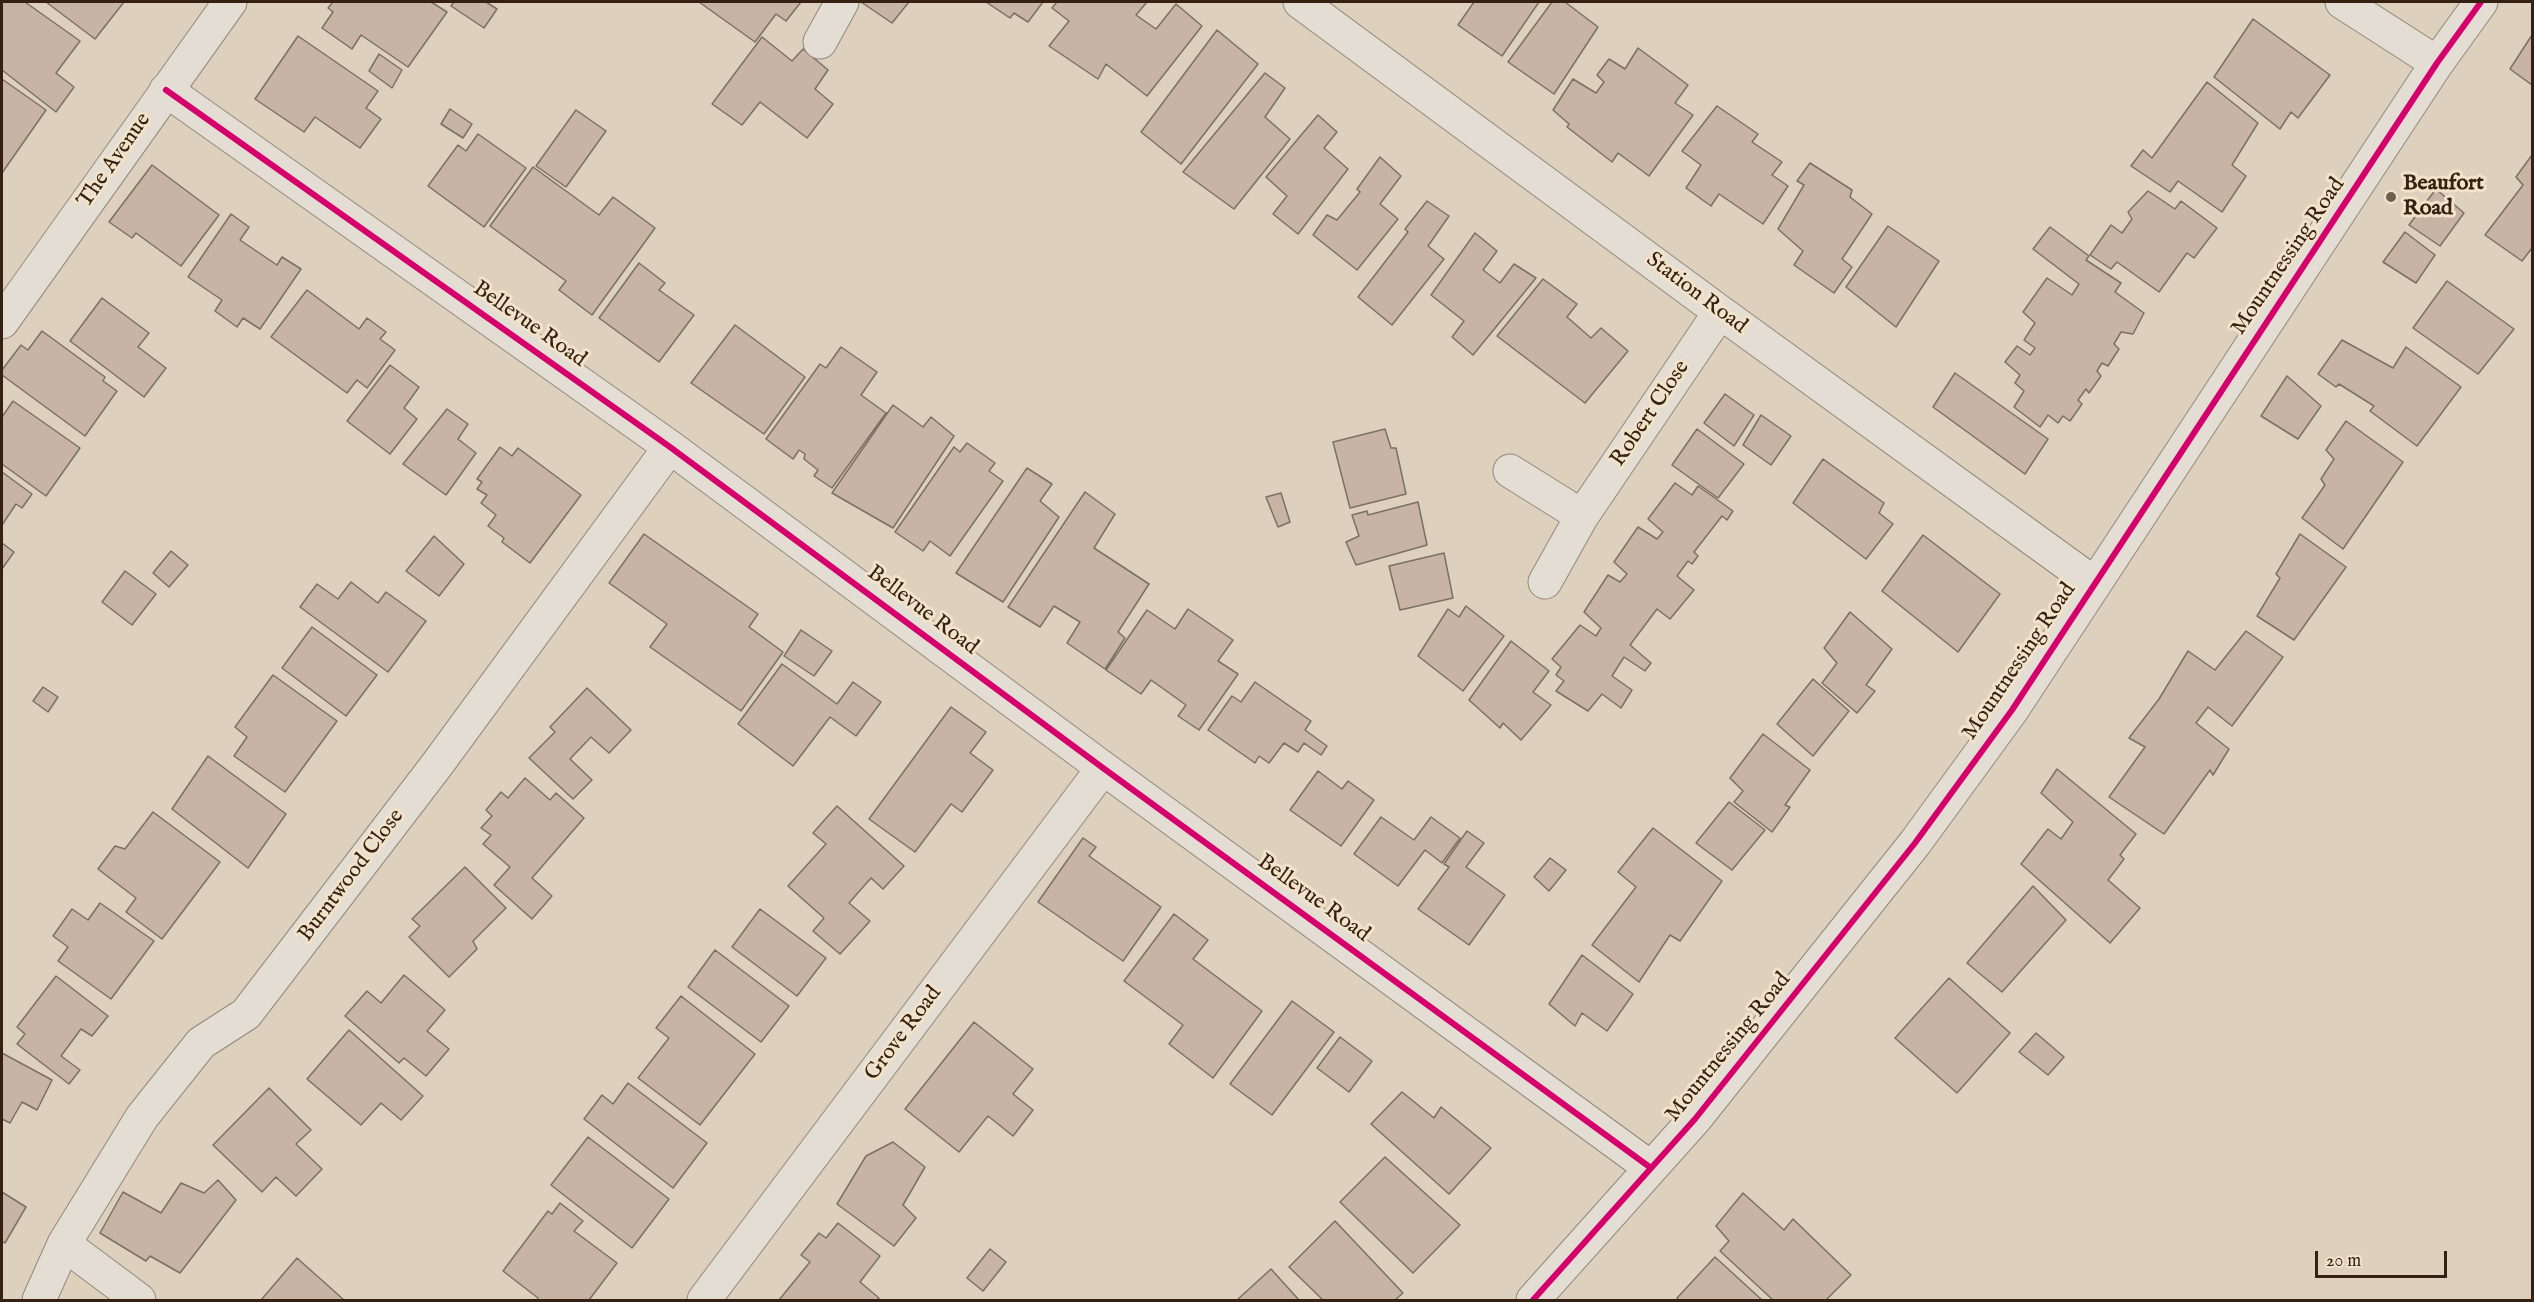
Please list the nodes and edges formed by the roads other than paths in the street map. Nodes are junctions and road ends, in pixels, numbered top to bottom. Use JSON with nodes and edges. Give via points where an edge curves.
{"nodes":[{"id":1,"x":230,"y":2,"type":"edge"},
{"id":2,"x":842,"y":2,"type":"edge"},
{"id":3,"x":1300,"y":2,"type":"edge"},
{"id":4,"x":2342,"y":2,"type":"edge"},
{"id":5,"x":2481,"y":2,"type":"edge"},
{"id":6,"x":820,"y":42,"type":"dead end"},
{"id":7,"x":2437,"y":63,"type":"junction"},
{"id":8,"x":166,"y":90,"type":"junction"},
{"id":9,"x":1720,"y":312,"type":"junction"},
{"id":10,"x":2,"y":322,"type":"edge"},
{"id":11,"x":670,"y":447,"type":"junction"},
{"id":12,"x":1510,"y":471,"type":"dead end"},
{"id":13,"x":1582,"y":516,"type":"junction"},
{"id":14,"x":1545,"y":582,"type":"dead end"},
{"id":15,"x":2095,"y":584,"type":"junction"},
{"id":16,"x":1103,"y":768,"type":"junction"},
{"id":17,"x":1651,"y":1168,"type":"junction"},
{"id":18,"x":64,"y":1244,"type":"junction"},
{"id":19,"x":39,"y":1300,"type":"edge"},
{"id":20,"x":139,"y":1300,"type":"edge"},
{"id":21,"x":704,"y":1300,"type":"edge"},
{"id":22,"x":1533,"y":1300,"type":"edge"}],
"edges":[{"from":1,"to":8,"type":"street","name":"The Avenue"},
{"from":2,"to":6,"type":"street"},
{"from":3,"to":9,"type":"street","name":"Station Road"},
{"from":4,"to":7,"type":"street"},
{"from":5,"to":7,"type":"street","name":"Mountnessing Road"},
{"from":7,"to":15,"type":"street","name":"Mountnessing Road"},
{"from":8,"to":10,"type":"street","name":"The Avenue"},
{"from":8,"to":11,"type":"street","name":"Bellevue Road"},
{"from":9,"to":13,"type":"street","name":"Robert Close"},
{"from":9,"to":15,"type":"street","name":"Station Road"},
{"from":11,"to":16,"type":"street","name":"Bellevue Road"},
{"from":11,"to":18,"type":"street","name":"Burntwood Close","via":[[436,766],[246,1014],[201,1043],[142,1117]]},
{"from":12,"to":13,"type":"street"},
{"from":13,"to":14,"type":"street","name":"Robert Close"},
{"from":15,"to":17,"type":"street","name":"Mountnessing Road","via":[[2012,710],[1915,843],[1791,1001]]},
{"from":16,"to":17,"type":"street","name":"Bellevue Road"},
{"from":16,"to":21,"type":"street","name":"Grove Road"},
{"from":17,"to":22,"type":"street","name":"Mountnessing Road"},
{"from":18,"to":19,"type":"street","name":"Burntwood Close"},
{"from":18,"to":20,"type":"street"}]}
